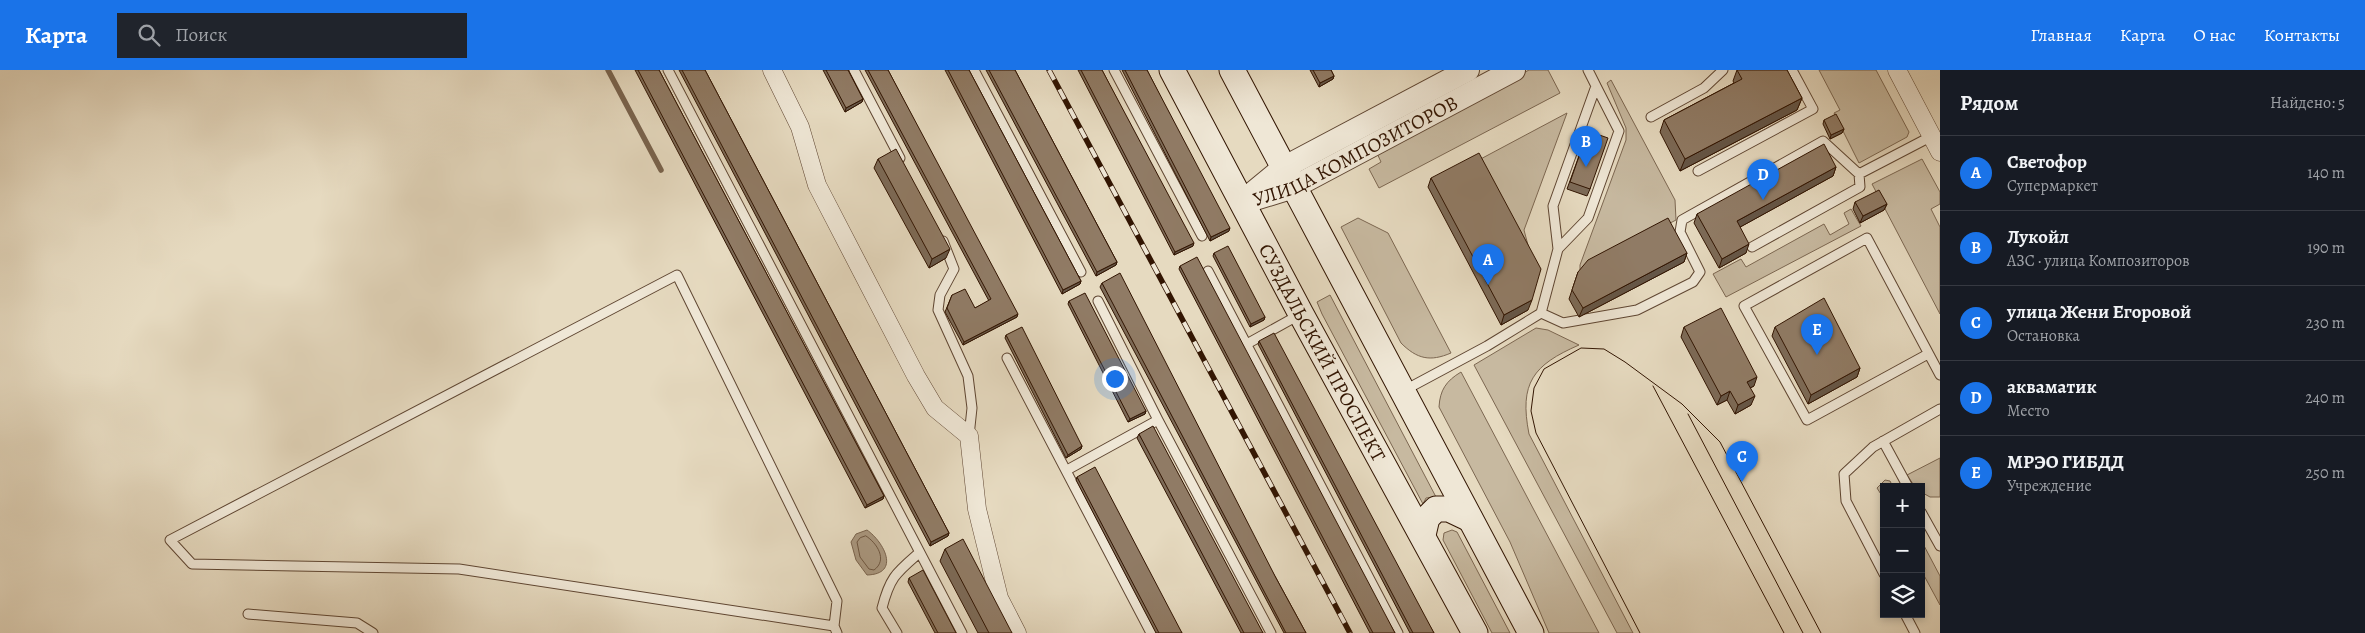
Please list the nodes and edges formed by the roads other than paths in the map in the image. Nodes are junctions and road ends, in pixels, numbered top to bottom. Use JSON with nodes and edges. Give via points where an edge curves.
{"nodes":[{"id":1,"x":668,"y":70,"type":"edge"},
{"id":2,"x":772,"y":70,"type":"edge"},
{"id":3,"x":854,"y":70,"type":"edge"},
{"id":4,"x":974,"y":70,"type":"edge"},
{"id":5,"x":1114,"y":70,"type":"edge"},
{"id":6,"x":1172,"y":70,"type":"edge"},
{"id":7,"x":1232,"y":70,"type":"edge"},
{"id":8,"x":1468,"y":70,"type":"edge"},
{"id":9,"x":1514,"y":70,"type":"edge"},
{"id":10,"x":1588,"y":70,"type":"edge"},
{"id":11,"x":1723,"y":70,"type":"edge"},
{"id":12,"x":1792,"y":70,"type":"edge"},
{"id":13,"x":1897,"y":70,"type":"edge"},
{"id":14,"x":1596,"y":86,"type":"junction"},
{"id":15,"x":1651,"y":116,"type":"dead end"},
{"id":16,"x":1932,"y":136,"type":"junction"},
{"id":17,"x":1940,"y":152,"type":"edge"},
{"id":18,"x":904,"y":166,"type":"edge"},
{"id":19,"x":1698,"y":171,"type":"dead end"},
{"id":20,"x":1858,"y":174,"type":"junction"},
{"id":21,"x":1288,"y":178,"type":"junction"},
{"id":22,"x":1242,"y":203,"type":"junction"},
{"id":23,"x":940,"y":235,"type":"edge"},
{"id":24,"x":1202,"y":236,"type":"dead end"},
{"id":25,"x":1752,"y":246,"type":"dead end"},
{"id":26,"x":1558,"y":249,"type":"junction"},
{"id":27,"x":1208,"y":271,"type":"dead end"},
{"id":28,"x":1081,"y":272,"type":"dead end"},
{"id":29,"x":1098,"y":301,"type":"dead end"},
{"id":30,"x":1541,"y":313,"type":"junction"},
{"id":31,"x":1301,"y":314,"type":"junction"},
{"id":32,"x":1245,"y":345,"type":"junction"},
{"id":33,"x":1928,"y":354,"type":"junction"},
{"id":34,"x":1007,"y":358,"type":"dead end"},
{"id":35,"x":1940,"y":375,"type":"edge"},
{"id":36,"x":1402,"y":391,"type":"junction"},
{"id":37,"x":1940,"y":409,"type":"edge"},
{"id":38,"x":1158,"y":420,"type":"junction"},
{"id":39,"x":969,"y":436,"type":"junction"},
{"id":40,"x":1883,"y":441,"type":"junction"},
{"id":41,"x":1067,"y":470,"type":"junction"},
{"id":42,"x":1906,"y":483,"type":"edge"},
{"id":43,"x":1470,"y":519,"type":"junction"},
{"id":44,"x":1925,"y":519,"type":"edge"},
{"id":45,"x":1423,"y":535,"type":"junction"},
{"id":46,"x":1940,"y":546,"type":"edge"},
{"id":47,"x":920,"y":553,"type":"junction"},
{"id":48,"x":1883,"y":573,"type":"edge"},
{"id":49,"x":248,"y":614,"type":"dead end"},
{"id":50,"x":1907,"y":618,"type":"edge"},
{"id":51,"x":835,"y":630,"type":"edge"},
{"id":52,"x":373,"y":633,"type":"edge"},
{"id":53,"x":897,"y":633,"type":"edge"},
{"id":54,"x":962,"y":633,"type":"edge"},
{"id":55,"x":1017,"y":633,"type":"edge"},
{"id":56,"x":1151,"y":633,"type":"edge"},
{"id":57,"x":1271,"y":633,"type":"edge"},
{"id":58,"x":1398,"y":633,"type":"edge"},
{"id":59,"x":1475,"y":633,"type":"edge"},
{"id":60,"x":1531,"y":633,"type":"edge"},
{"id":61,"x":1915,"y":633,"type":"edge"}],
"edges":[{"from":1,"to":47,"type":"lane"},
{"from":2,"to":39,"type":"street","via":[[800,127],[817,185],[916,376],[935,408]]},
{"from":3,"to":18,"type":"lane"},
{"from":4,"to":28,"type":"lane"},
{"from":5,"to":24,"type":"lane"},
{"from":6,"to":22,"type":"main road","name":"СУЗДАЛЬСКИЙ ПРОСПЕКТ"},
{"from":7,"to":21,"type":"main road"},
{"from":8,"to":21,"type":"street","name":"УЛИЦА КОМПОЗИТОРОВ"},
{"from":9,"to":21,"type":"street","name":"УЛИЦА КОМПОЗИТОРОВ"},
{"from":10,"to":14,"type":"lane"},
{"from":11,"to":15,"type":"lane","via":[[1704,88]]},
{"from":12,"to":19,"type":"lane","via":[[1813,109]]},
{"from":13,"to":16,"type":"street"},
{"from":14,"to":26,"type":"lane","via":[[1553,206]]},
{"from":14,"to":26,"type":"lane","via":[[1619,131],[1588,218]]},
{"from":16,"to":17,"type":"street"},
{"from":16,"to":20,"type":"lane"},
{"from":20,"to":25,"type":"lane","via":[[1860,187]]},
{"from":20,"to":30,"type":"lane","via":[[1823,141],[1682,220],[1680,232],[1700,272],[1693,282],[1637,310],[1562,323]]},
{"from":21,"to":22,"type":"street","name":"УЛИЦА КОМПОЗИТОРОВ"},
{"from":21,"to":36,"type":"main road"},
{"from":22,"to":31,"type":"main road","name":"СУЗДАЛЬСКИЙ ПРОСПЕКТ"},
{"from":23,"to":39,"type":"lane","via":[[954,269],[940,295],[938,310],[968,376],[972,408]]},
{"from":26,"to":30,"type":"lane"},
{"from":27,"to":32,"type":"lane"},
{"from":29,"to":38,"type":"lane"},
{"from":30,"to":36,"type":"lane"},
{"from":31,"to":32,"type":"lane"},
{"from":31,"to":45,"type":"main road","name":"СУЗДАЛЬСКИЙ ПРОСПЕКТ"},
{"from":32,"to":58,"type":"lane"},
{"from":33,"to":33,"type":"lane","via":[[1807,420],[1744,306],[1867,238]]},
{"from":33,"to":35,"type":"lane"},
{"from":34,"to":41,"type":"lane"},
{"from":36,"to":43,"type":"main road"},
{"from":37,"to":40,"type":"lane"},
{"from":38,"to":41,"type":"lane"},
{"from":38,"to":57,"type":"lane"},
{"from":39,"to":55,"type":"street","via":[[977,509],[999,598]]},
{"from":40,"to":42,"type":"lane"},
{"from":40,"to":48,"type":"lane","via":[[1872,446],[1844,474],[1846,502]]},
{"from":41,"to":56,"type":"lane"},
{"from":43,"to":45,"type":"main road","via":[[1449,509],[1436,509],[1427,518]]},
{"from":43,"to":60,"type":"main road"},
{"from":44,"to":46,"type":"lane"},
{"from":45,"to":59,"type":"main road","name":"СУЗДАЛЬСКИЙ ПРОСПЕКТ"},
{"from":47,"to":53,"type":"lane","via":[[888,585],[882,608]]},
{"from":47,"to":54,"type":"lane"},
{"from":49,"to":52,"type":"lane","via":[[357,623]]},
{"from":50,"to":61,"type":"lane"},
{"from":51,"to":51,"type":"lane","via":[[459,570],[192,564],[170,540],[677,275],[838,601]]}]}
